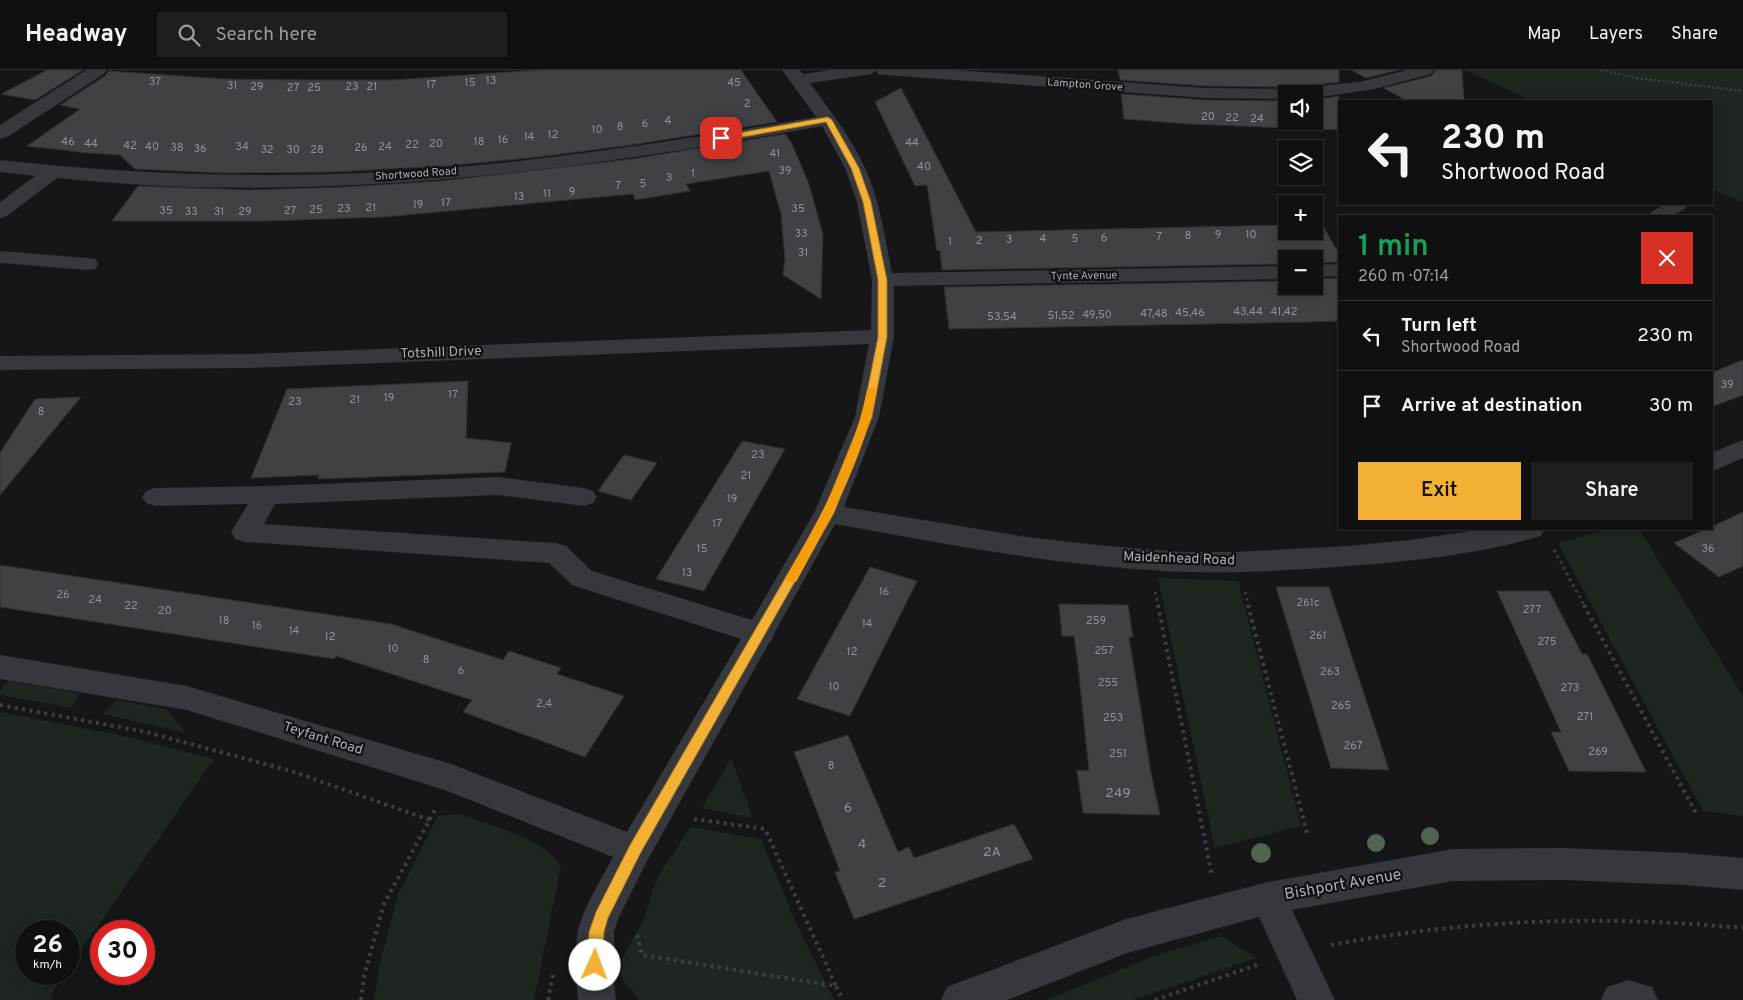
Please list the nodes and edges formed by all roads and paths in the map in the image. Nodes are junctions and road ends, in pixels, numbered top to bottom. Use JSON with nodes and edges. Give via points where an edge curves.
{"nodes":[{"id":1,"x":98,"y":70,"type":"edge"},
{"id":2,"x":866,"y":70,"type":"edge"},
{"id":3,"x":884,"y":70,"type":"edge"},
{"id":4,"x":1601,"y":70,"type":"edge"},
{"id":5,"x":1418,"y":71,"type":"edge"},
{"id":6,"x":794,"y":75,"type":"edge"},
{"id":7,"x":1323,"y":91,"type":"edge"},
{"id":8,"x":1743,"y":91,"type":"edge"},
{"id":9,"x":1278,"y":94,"type":"edge"},
{"id":10,"x":828,"y":120,"type":"junction"},
{"id":11,"x":0,"y":133,"type":"edge"},
{"id":12,"x":0,"y":166,"type":"edge"},
{"id":13,"x":51,"y":173,"type":"junction"},
{"id":14,"x":0,"y":212,"type":"edge"},
{"id":15,"x":0,"y":257,"type":"edge"},
{"id":16,"x":87,"y":264,"type":"dead end"},
{"id":17,"x":1338,"y":270,"type":"edge"},
{"id":18,"x":1323,"y":271,"type":"edge"},
{"id":19,"x":1278,"y":272,"type":"edge"},
{"id":20,"x":883,"y":280,"type":"junction"},
{"id":21,"x":882,"y":337,"type":"junction"},
{"id":22,"x":4,"y":368,"type":"edge"},
{"id":23,"x":1743,"y":448,"type":"edge"},
{"id":24,"x":1713,"y":462,"type":"edge"},
{"id":25,"x":267,"y":495,"type":"junction"},
{"id":26,"x":155,"y":497,"type":"dead end"},
{"id":27,"x":584,"y":497,"type":"dead end"},
{"id":28,"x":828,"y":513,"type":"junction"},
{"id":29,"x":1527,"y":530,"type":"edge"},
{"id":30,"x":1552,"y":546,"type":"dead end"},
{"id":31,"x":1149,"y":560,"type":"junction"},
{"id":32,"x":1237,"y":562,"type":"junction"},
{"id":33,"x":761,"y":634,"type":"junction"},
{"id":34,"x":0,"y":667,"type":"edge"},
{"id":35,"x":0,"y":705,"type":"edge"},
{"id":36,"x":451,"y":778,"type":"junction"},
{"id":37,"x":1697,"y":816,"type":"dead end"},
{"id":38,"x":688,"y":818,"type":"dead end"},
{"id":39,"x":430,"y":820,"type":"junction"},
{"id":40,"x":1307,"y":833,"type":"dead end"},
{"id":41,"x":635,"y":850,"type":"junction"},
{"id":42,"x":1743,"y":874,"type":"edge"},
{"id":43,"x":1268,"y":898,"type":"junction"},
{"id":44,"x":1222,"y":911,"type":"junction"},
{"id":45,"x":1743,"y":928,"type":"edge"},
{"id":46,"x":596,"y":932,"type":"junction"},
{"id":47,"x":1293,"y":952,"type":"junction"},
{"id":48,"x":836,"y":986,"type":"junction"},
{"id":49,"x":361,"y":1000,"type":"edge"},
{"id":50,"x":597,"y":1000,"type":"edge"},
{"id":51,"x":843,"y":1000,"type":"edge"},
{"id":52,"x":960,"y":1000,"type":"edge"},
{"id":53,"x":1155,"y":1000,"type":"edge"},
{"id":54,"x":1316,"y":1000,"type":"edge"},
{"id":55,"x":1620,"y":1000,"type":"edge"},
{"id":56,"x":1639,"y":1000,"type":"edge"}],
"edges":[{"from":1,"to":11,"type":"street"},
{"from":2,"to":6,"type":"street"},
{"from":3,"to":9,"type":"street","name":"Lampton Grove","via":[[1205,93]]},
{"from":4,"to":8,"type":"path","via":[[1637,78]]},
{"from":5,"to":7,"type":"street","via":[[1365,86]]},
{"from":6,"to":10,"type":"street"},
{"from":10,"to":13,"type":"street","name":"Shortwood Road","via":[[588,160],[419,175],[276,181],[161,180]]},
{"from":10,"to":20,"type":"street","via":[[855,168],[867,202]]},
{"from":12,"to":13,"type":"street","name":"Shortwood Road"},
{"from":13,"to":14,"type":"street"},
{"from":15,"to":16,"type":"street"},
{"from":17,"to":18,"type":"street"},
{"from":19,"to":20,"type":"street","name":"Tynte Avenue"},
{"from":20,"to":21,"type":"street"},
{"from":21,"to":22,"type":"street","name":"Totshill Drive"},
{"from":21,"to":28,"type":"street","via":[[867,417]]},
{"from":23,"to":24,"type":"street"},
{"from":25,"to":26,"type":"street"},
{"from":25,"to":27,"type":"street","via":[[498,486]]},
{"from":25,"to":33,"type":"street","via":[[245,532],[556,554],[582,578]]},
{"from":28,"to":31,"type":"street","name":"Maidenhead Road","via":[[939,534]]},
{"from":28,"to":33,"type":"street"},
{"from":29,"to":32,"type":"street","name":"Maidenhead Road","via":[[1495,538],[1396,552]]},
{"from":30,"to":37,"type":"path"},
{"from":31,"to":32,"type":"street","name":"Maidenhead Road"},
{"from":31,"to":44,"type":"path","via":[[1207,857]]},
{"from":32,"to":40,"type":"path"},
{"from":33,"to":41,"type":"street"},
{"from":34,"to":36,"type":"street","name":"Teyfant Road","via":[[187,698]]},
{"from":35,"to":39,"type":"path","via":[[146,732],[292,771]]},
{"from":36,"to":39,"type":"path"},
{"from":36,"to":41,"type":"street","name":"Teyfant Road"},
{"from":38,"to":48,"type":"path","via":[[765,829]]},
{"from":39,"to":49,"type":"path","via":[[384,904],[364,976]]},
{"from":41,"to":46,"type":"street"},
{"from":42,"to":43,"type":"street","name":"Bishport Avenue","via":[[1566,864],[1453,865]]},
{"from":43,"to":44,"type":"street","name":"Bishport Avenue"},
{"from":43,"to":47,"type":"street"},
{"from":44,"to":52,"type":"street","name":"Bishport Avenue","via":[[1126,936]]},
{"from":45,"to":47,"type":"path","via":[[1605,920],[1530,921],[1375,936]]},
{"from":46,"to":48,"type":"path","via":[[636,929],[642,955]]},
{"from":46,"to":50,"type":"street","via":[[594,982]]},
{"from":47,"to":53,"type":"path"},
{"from":47,"to":54,"type":"street"},
{"from":48,"to":51,"type":"path"},
{"from":55,"to":56,"type":"street"}]}
